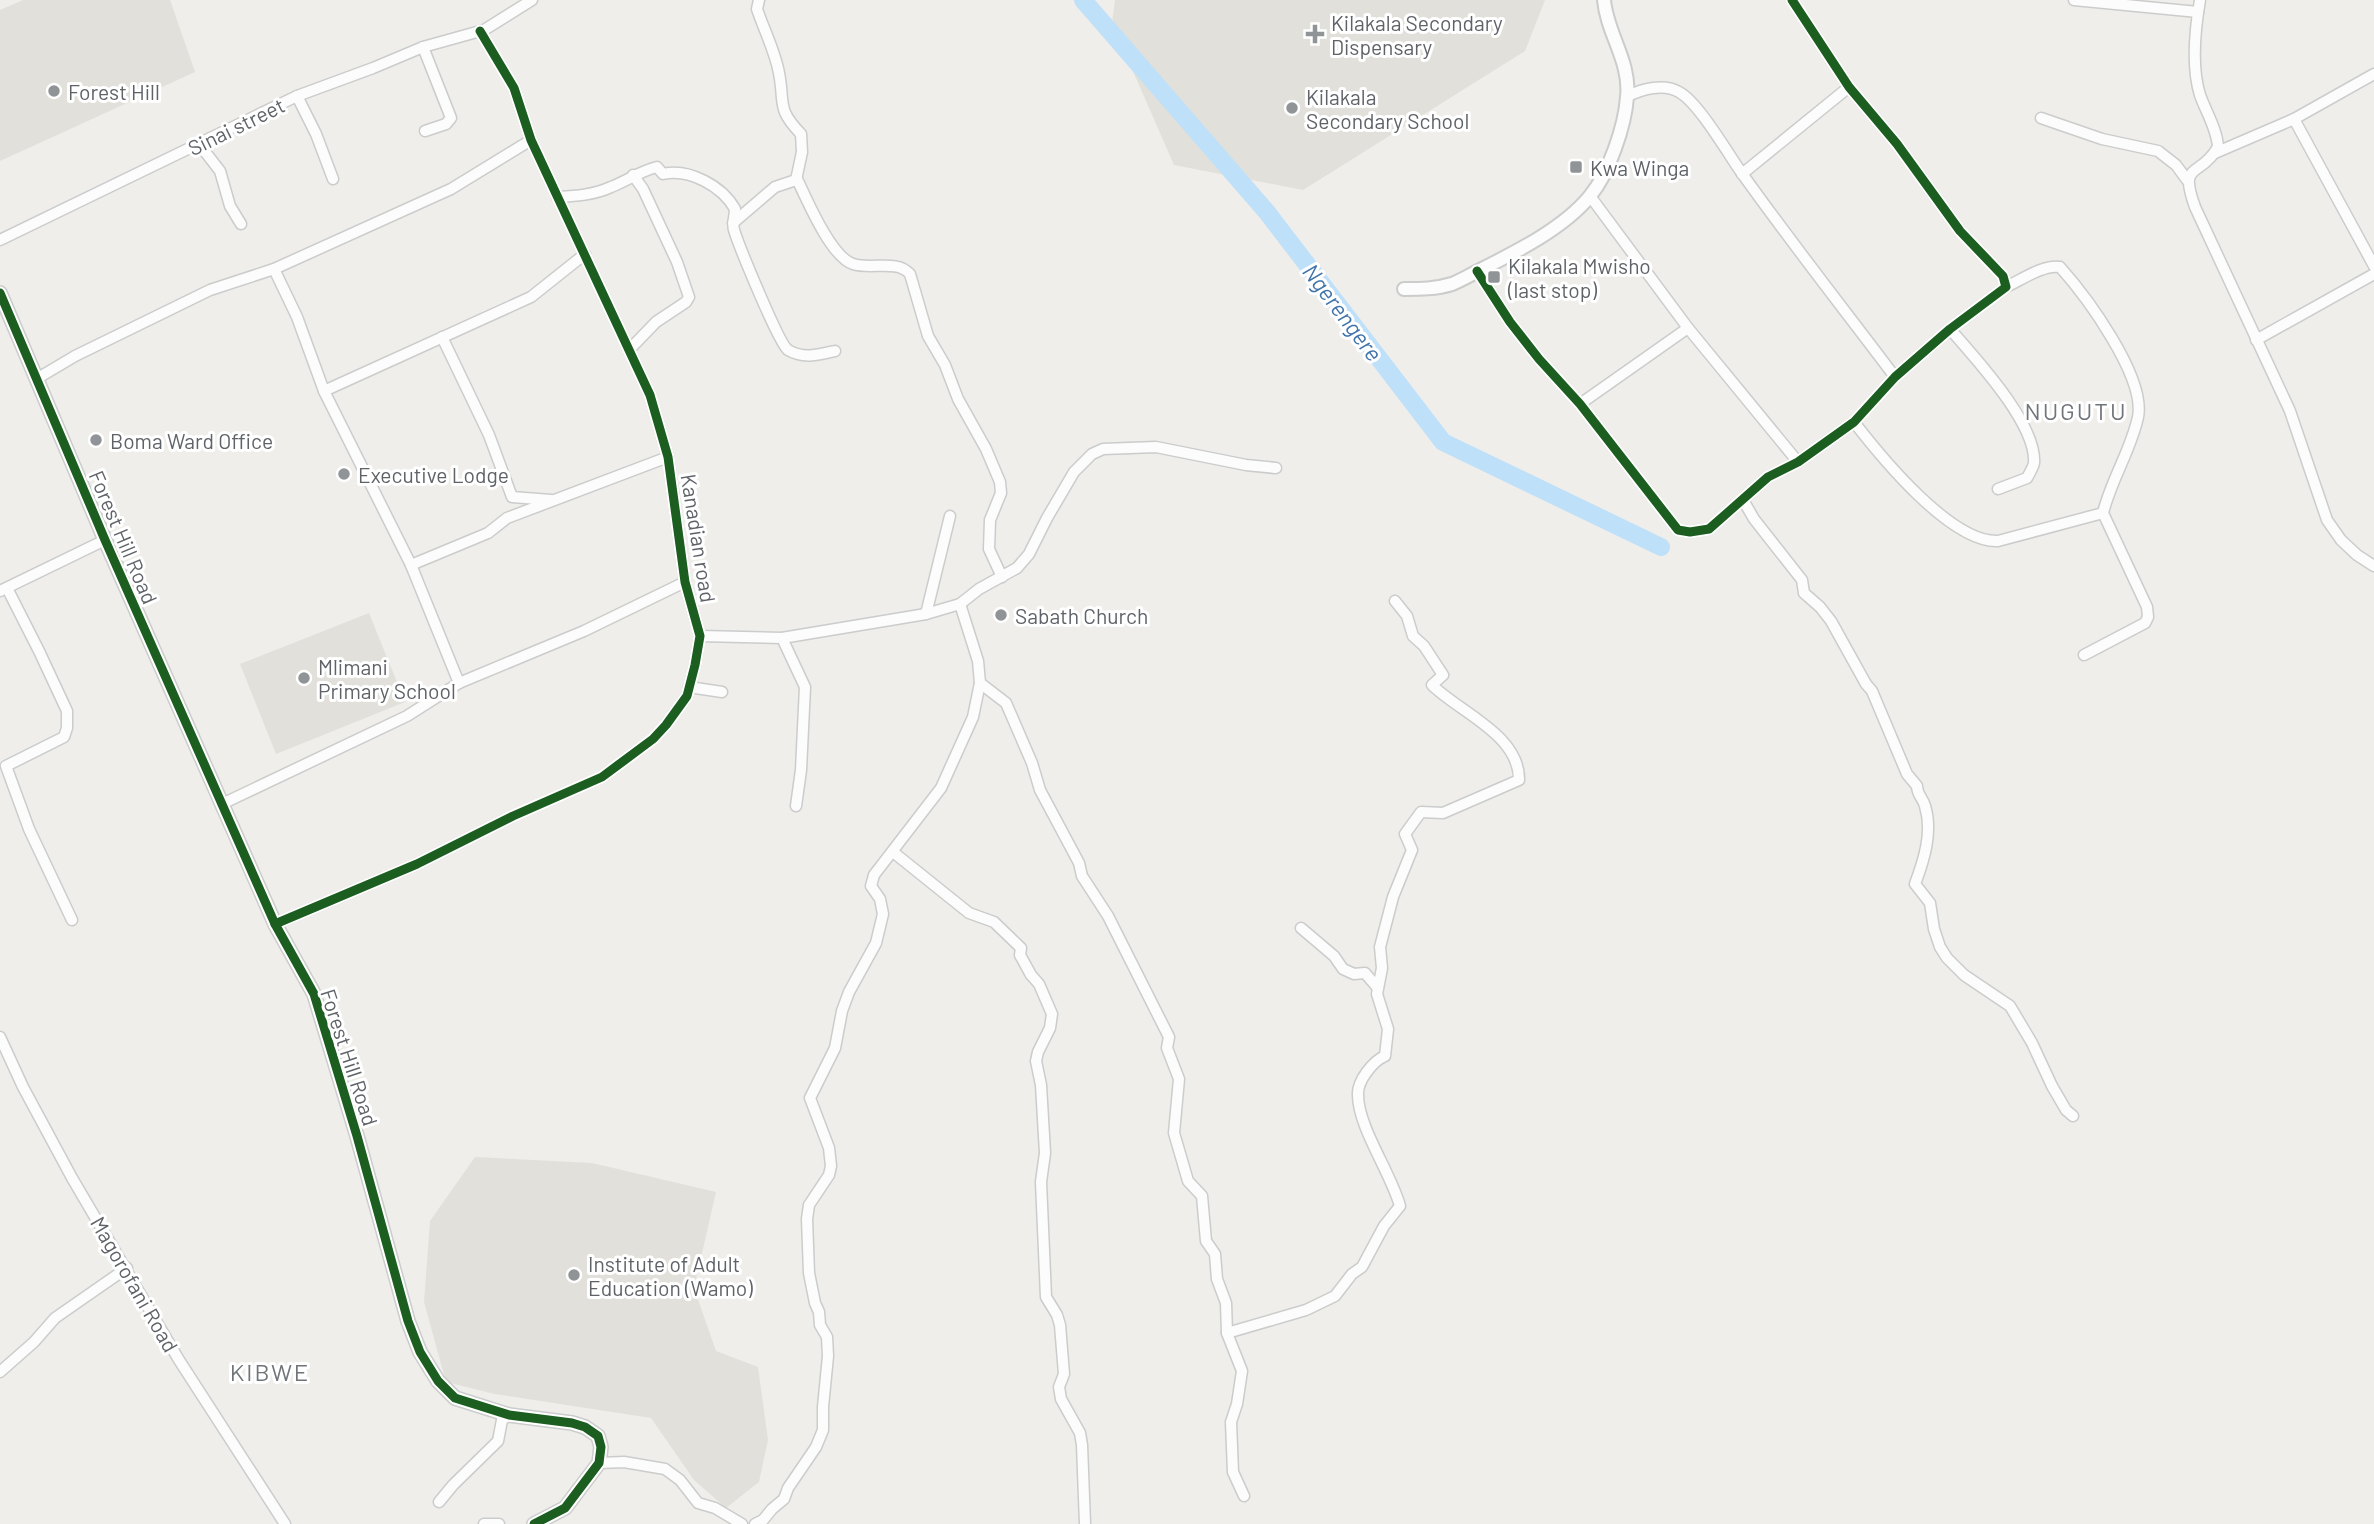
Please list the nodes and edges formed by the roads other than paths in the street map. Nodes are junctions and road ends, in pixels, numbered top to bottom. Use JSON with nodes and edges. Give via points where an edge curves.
{"nodes":[{"id":1,"x":532,"y":0,"type":"edge"},
{"id":2,"x":759,"y":0,"type":"edge"},
{"id":3,"x":1604,"y":0,"type":"edge"},
{"id":4,"x":1792,"y":0,"type":"edge"},
{"id":5,"x":2074,"y":0,"type":"edge"},
{"id":6,"x":2200,"y":0,"type":"edge"},
{"id":7,"x":2198,"y":12,"type":"junction"},
{"id":8,"x":480,"y":31,"type":"junction"},
{"id":9,"x":423,"y":47,"type":"junction"},
{"id":10,"x":2374,"y":74,"type":"edge"},
{"id":11,"x":1849,"y":87,"type":"junction"},
{"id":12,"x":297,"y":96,"type":"junction"},
{"id":13,"x":1628,"y":96,"type":"junction"},
{"id":14,"x":2041,"y":118,"type":"dead end"},
{"id":15,"x":2294,"y":118,"type":"junction"},
{"id":16,"x":425,"y":131,"type":"dead end"},
{"id":17,"x":531,"y":140,"type":"junction"},
{"id":18,"x":199,"y":144,"type":"junction"},
{"id":19,"x":2215,"y":153,"type":"junction"},
{"id":20,"x":1742,"y":174,"type":"junction"},
{"id":21,"x":634,"y":175,"type":"junction"},
{"id":22,"x":333,"y":179,"type":"dead end"},
{"id":23,"x":797,"y":179,"type":"junction"},
{"id":24,"x":2187,"y":180,"type":"junction"},
{"id":25,"x":1590,"y":196,"type":"junction"},
{"id":26,"x":557,"y":197,"type":"junction"},
{"id":27,"x":733,"y":223,"type":"junction"},
{"id":28,"x":241,"y":224,"type":"dead end"},
{"id":29,"x":0,"y":240,"type":"edge"},
{"id":30,"x":585,"y":254,"type":"junction"},
{"id":31,"x":2374,"y":265,"type":"edge"},
{"id":32,"x":274,"y":269,"type":"junction"},
{"id":33,"x":1477,"y":271,"type":"junction"},
{"id":34,"x":2374,"y":275,"type":"edge"},
{"id":35,"x":2006,"y":287,"type":"junction"},
{"id":36,"x":1404,"y":289,"type":"dead end"},
{"id":37,"x":0,"y":293,"type":"edge"},
{"id":38,"x":1688,"y":328,"type":"junction"},
{"id":39,"x":1950,"y":329,"type":"junction"},
{"id":40,"x":442,"y":337,"type":"junction"},
{"id":41,"x":2256,"y":340,"type":"junction"},
{"id":42,"x":629,"y":350,"type":"junction"},
{"id":43,"x":835,"y":351,"type":"dead end"},
{"id":44,"x":1895,"y":377,"type":"junction"},
{"id":45,"x":38,"y":379,"type":"junction"},
{"id":46,"x":324,"y":391,"type":"junction"},
{"id":47,"x":1580,"y":404,"type":"junction"},
{"id":48,"x":1854,"y":422,"type":"junction"},
{"id":49,"x":668,"y":457,"type":"junction"},
{"id":50,"x":1798,"y":461,"type":"junction"},
{"id":51,"x":1276,"y":468,"type":"dead end"},
{"id":52,"x":1998,"y":489,"type":"dead end"},
{"id":53,"x":512,"y":497,"type":"junction"},
{"id":54,"x":555,"y":500,"type":"junction"},
{"id":55,"x":1743,"y":500,"type":"junction"},
{"id":56,"x":2104,"y":513,"type":"junction"},
{"id":57,"x":950,"y":516,"type":"dead end"},
{"id":58,"x":508,"y":518,"type":"junction"},
{"id":59,"x":106,"y":540,"type":"junction"},
{"id":60,"x":411,"y":565,"type":"junction"},
{"id":61,"x":2374,"y":566,"type":"edge"},
{"id":62,"x":1002,"y":577,"type":"junction"},
{"id":63,"x":685,"y":582,"type":"junction"},
{"id":64,"x":3,"y":590,"type":"edge"},
{"id":65,"x":1395,"y":601,"type":"dead end"},
{"id":66,"x":960,"y":604,"type":"junction"},
{"id":67,"x":926,"y":614,"type":"junction"},
{"id":68,"x":700,"y":636,"type":"junction"},
{"id":69,"x":782,"y":638,"type":"junction"},
{"id":70,"x":2084,"y":655,"type":"dead end"},
{"id":71,"x":458,"y":683,"type":"junction"},
{"id":72,"x":980,"y":683,"type":"junction"},
{"id":73,"x":689,"y":687,"type":"junction"},
{"id":74,"x":722,"y":692,"type":"dead end"},
{"id":75,"x":222,"y":804,"type":"junction"},
{"id":76,"x":796,"y":806,"type":"dead end"},
{"id":77,"x":893,"y":852,"type":"junction"},
{"id":78,"x":72,"y":920,"type":"dead end"},
{"id":79,"x":275,"y":925,"type":"junction"},
{"id":80,"x":1301,"y":928,"type":"dead end"},
{"id":81,"x":1377,"y":987,"type":"junction"},
{"id":82,"x":0,"y":1037,"type":"edge"},
{"id":83,"x":2073,"y":1116,"type":"dead end"},
{"id":84,"x":127,"y":1268,"type":"junction"},
{"id":85,"x":1227,"y":1334,"type":"junction"},
{"id":86,"x":0,"y":1372,"type":"edge"},
{"id":87,"x":509,"y":1415,"type":"junction"},
{"id":88,"x":599,"y":1463,"type":"junction"},
{"id":89,"x":1244,"y":1496,"type":"dead end"},
{"id":90,"x":439,"y":1502,"type":"dead end"},
{"id":91,"x":285,"y":1524,"type":"edge"},
{"id":92,"x":484,"y":1524,"type":"edge"},
{"id":93,"x":499,"y":1524,"type":"edge"},
{"id":94,"x":534,"y":1524,"type":"edge"},
{"id":95,"x":742,"y":1524,"type":"edge"},
{"id":96,"x":755,"y":1524,"type":"edge"},
{"id":97,"x":1085,"y":1524,"type":"edge"}],
"edges":[{"from":1,"to":8,"type":"street","name":"Sinai street"},
{"from":2,"to":23,"type":"street","via":[[757,9],[779,73],[781,103],[786,119],[800,134]]},
{"from":3,"to":13,"type":"street","via":[[1605,15],[1626,67]]},
{"from":4,"to":11,"type":"street"},
{"from":5,"to":7,"type":"street"},
{"from":6,"to":7,"type":"street"},
{"from":7,"to":19,"type":"street","via":[[2195,71],[2217,140]]},
{"from":8,"to":9,"type":"street","name":"Sinai street"},
{"from":8,"to":17,"type":"street","name":"Kanadian road","via":[[514,88]]},
{"from":9,"to":12,"type":"street","name":"Sinai street"},
{"from":9,"to":16,"type":"street","via":[[451,118]]},
{"from":10,"to":15,"type":"street"},
{"from":11,"to":20,"type":"street"},
{"from":11,"to":35,"type":"street","via":[[1960,231],[2003,276]]},
{"from":12,"to":18,"type":"street","name":"Sinai street"},
{"from":12,"to":22,"type":"street"},
{"from":13,"to":20,"type":"street","via":[[1654,88],[1685,95]]},
{"from":13,"to":25,"type":"street","via":[[1615,145]]},
{"from":14,"to":24,"type":"street","via":[[2102,139],[2158,151]]},
{"from":15,"to":19,"type":"street"},
{"from":15,"to":31,"type":"street"},
{"from":17,"to":26,"type":"street","name":"Kanadian road"},
{"from":17,"to":32,"type":"street","via":[[451,189]]},
{"from":18,"to":28,"type":"street","via":[[220,171],[230,206]]},
{"from":18,"to":29,"type":"street","name":"Sinai street"},
{"from":19,"to":24,"type":"street"},
{"from":20,"to":44,"type":"street"},
{"from":21,"to":26,"type":"street","via":[[608,189]]},
{"from":21,"to":27,"type":"street","via":[[657,167],[663,174],[681,172],[701,180],[732,204]]},
{"from":21,"to":42,"type":"street","via":[[689,297]]},
{"from":23,"to":27,"type":"street","via":[[775,187]]},
{"from":23,"to":62,"type":"street","via":[[830,242],[848,262],[900,267],[911,274],[925,328],[1000,482],[1001,493],[990,520],[989,549]]},
{"from":24,"to":41,"type":"street","via":[[2194,207]]},
{"from":25,"to":33,"type":"street","via":[[1547,232]]},
{"from":25,"to":38,"type":"street"},
{"from":26,"to":30,"type":"street","name":"Kanadian road"},
{"from":27,"to":43,"type":"street","via":[[784,345],[805,357]]},
{"from":30,"to":40,"type":"street","via":[[531,297]]},
{"from":30,"to":42,"type":"street","name":"Kanadian road"},
{"from":32,"to":45,"type":"street","via":[[210,290]]},
{"from":32,"to":46,"type":"street"},
{"from":33,"to":36,"type":"street","via":[[1449,285]]},
{"from":33,"to":47,"type":"street","via":[[1539,359]]},
{"from":34,"to":41,"type":"street"},
{"from":35,"to":39,"type":"street"},
{"from":35,"to":56,"type":"street","via":[[2060,267],[2119,349],[2139,399],[2137,420]]},
{"from":37,"to":45,"type":"street","name":"Forest Hill Road"},
{"from":38,"to":47,"type":"street"},
{"from":38,"to":50,"type":"street"},
{"from":39,"to":44,"type":"street"},
{"from":39,"to":52,"type":"street","via":[[2019,415],[2032,449],[2034,464],[2027,478]]},
{"from":40,"to":46,"type":"street"},
{"from":40,"to":53,"type":"street","via":[[489,435]]},
{"from":41,"to":61,"type":"street","via":[[2290,411],[2327,520],[2341,540]]},
{"from":42,"to":49,"type":"street","name":"Kanadian road","via":[[650,395]]},
{"from":44,"to":48,"type":"street"},
{"from":45,"to":59,"type":"street","name":"Forest Hill Road"},
{"from":46,"to":60,"type":"street"},
{"from":47,"to":55,"type":"street","via":[[1678,530],[1709,529]]},
{"from":48,"to":50,"type":"street"},
{"from":48,"to":56,"type":"street","via":[[1927,503],[1948,521],[1983,539],[1998,541]]},
{"from":49,"to":54,"type":"street"},
{"from":49,"to":63,"type":"street","name":"Kanadian road"},
{"from":50,"to":55,"type":"street","via":[[1768,477]]},
{"from":51,"to":62,"type":"street","via":[[1156,447],[1098,451],[1069,481],[1029,554]]},
{"from":53,"to":54,"type":"street"},
{"from":53,"to":58,"type":"street"},
{"from":54,"to":58,"type":"street"},
{"from":55,"to":83,"type":"street","via":[[1801,580],[1804,593],[1831,621],[1872,691],[1907,774],[1917,786],[1925,805],[1926,854],[1915,884],[1930,902],[1940,947],[1964,975],[2010,1006],[2052,1087]]},
{"from":56,"to":70,"type":"street","via":[[2148,617],[2145,623]]},
{"from":57,"to":67,"type":"street"},
{"from":58,"to":60,"type":"street","via":[[488,533]]},
{"from":59,"to":64,"type":"street"},
{"from":59,"to":75,"type":"street","name":"Forest Hill Road"},
{"from":60,"to":71,"type":"street"},
{"from":62,"to":66,"type":"street"},
{"from":63,"to":68,"type":"street","name":"Kanadian road"},
{"from":63,"to":71,"type":"street","via":[[584,631]]},
{"from":64,"to":78,"type":"street","via":[[40,651],[66,711],[64,737],[6,766],[29,829]]},
{"from":65,"to":81,"type":"street","via":[[1408,616],[1413,636],[1443,676],[1433,685],[1504,740],[1519,778],[1443,813],[1421,812],[1408,827],[1405,834],[1412,850],[1381,940]]},
{"from":66,"to":67,"type":"street"},
{"from":66,"to":72,"type":"street"},
{"from":67,"to":69,"type":"street"},
{"from":68,"to":69,"type":"street"},
{"from":68,"to":73,"type":"street","name":"Kanadian road"},
{"from":69,"to":76,"type":"street","via":[[805,687]]},
{"from":71,"to":75,"type":"street","via":[[407,716]]},
{"from":72,"to":77,"type":"street","via":[[973,717],[941,788]]},
{"from":72,"to":85,"type":"street","via":[[1006,703],[1040,790],[1169,1037],[1167,1048],[1179,1079],[1174,1133],[1188,1181],[1202,1196],[1206,1241],[1215,1254],[1217,1279],[1226,1303]]},
{"from":73,"to":74,"type":"street"},
{"from":73,"to":79,"type":"street","name":"Kanadian road","via":[[682,704],[653,739],[602,777]]},
{"from":75,"to":79,"type":"street","name":"Forest Hill Road"},
{"from":77,"to":96,"type":"street","via":[[879,866],[871,886],[883,914],[876,943],[849,992],[835,1048],[810,1098],[831,1166],[809,1205],[807,1219],[810,1273],[820,1325],[827,1337],[823,1430],[784,1499]]},
{"from":77,"to":97,"type":"street","via":[[969,913],[995,922],[1021,948],[1020,955],[1052,1014],[1036,1061],[1045,1153],[1042,1237],[1046,1297],[1060,1325],[1061,1399],[1082,1445]]},
{"from":79,"to":87,"type":"street","name":"Forest Hill Road","via":[[314,994],[420,1352],[453,1396]]},
{"from":80,"to":81,"type":"street","via":[[1343,969],[1365,973]]},
{"from":81,"to":85,"type":"street","via":[[1388,1029],[1385,1056],[1368,1071],[1358,1095],[1362,1118],[1400,1206],[1362,1267],[1335,1296],[1306,1310]]},
{"from":82,"to":84,"type":"street","name":"Magorofani Road","via":[[39,1118]]},
{"from":84,"to":86,"type":"street","via":[[55,1318]]},
{"from":84,"to":91,"type":"street","name":"Magorofani Road","via":[[179,1360]]},
{"from":85,"to":89,"type":"street","via":[[1242,1371],[1231,1422],[1233,1472]]},
{"from":87,"to":88,"type":"street","name":"Forest Hill Road","via":[[585,1427],[598,1436]]},
{"from":87,"to":90,"type":"street","via":[[501,1423],[498,1441]]},
{"from":88,"to":94,"type":"street","via":[[565,1508]]},
{"from":88,"to":95,"type":"street","via":[[664,1469],[680,1480],[698,1503],[715,1507]]},
{"from":92,"to":93,"type":"street"}]}
